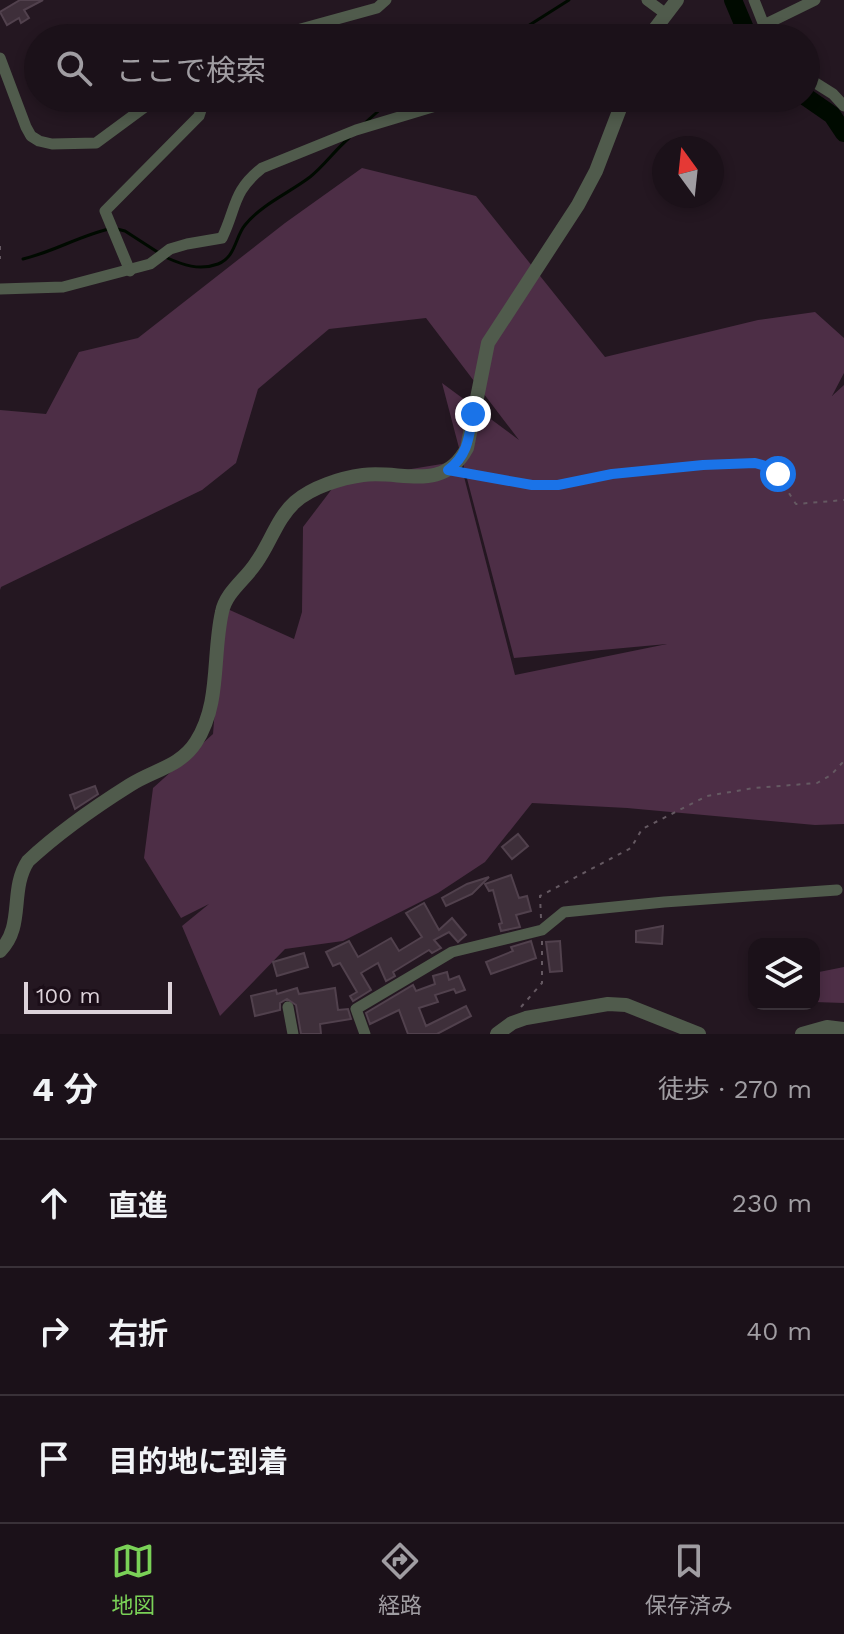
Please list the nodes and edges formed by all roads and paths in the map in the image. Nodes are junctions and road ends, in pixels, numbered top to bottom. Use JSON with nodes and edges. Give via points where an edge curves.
{"nodes":[{"id":1,"x":386,"y":0,"type":"edge"},
{"id":2,"x":647,"y":0,"type":"edge"},
{"id":3,"x":677,"y":0,"type":"edge"},
{"id":4,"x":754,"y":0,"type":"edge"},
{"id":5,"x":815,"y":0,"type":"edge"},
{"id":6,"x":666,"y":14,"type":"junction"},
{"id":7,"x":319,"y":24,"type":"edge"},
{"id":8,"x":658,"y":24,"type":"edge"},
{"id":9,"x":764,"y":24,"type":"edge"},
{"id":10,"x":766,"y":24,"type":"edge"},
{"id":11,"x":0,"y":58,"type":"edge"},
{"id":12,"x":820,"y":86,"type":"edge"},
{"id":13,"x":844,"y":106,"type":"edge"},
{"id":14,"x":138,"y":112,"type":"edge"},
{"id":15,"x":200,"y":112,"type":"edge"},
{"id":16,"x":417,"y":112,"type":"edge"},
{"id":17,"x":619,"y":112,"type":"edge"},
{"id":18,"x":0,"y":246,"type":"edge"},
{"id":19,"x":0,"y":259,"type":"edge"},
{"id":20,"x":130,"y":271,"type":"junction"},
{"id":21,"x":0,"y":289,"type":"edge"},
{"id":22,"x":448,"y":470,"type":"junction"},
{"id":23,"x":844,"y":500,"type":"edge"},
{"id":24,"x":844,"y":761,"type":"edge"},
{"id":25,"x":837,"y":890,"type":"dead end"},
{"id":26,"x":542,"y":930,"type":"junction"},
{"id":27,"x":0,"y":951,"type":"edge"},
{"id":28,"x":288,"y":1007,"type":"dead end"},
{"id":29,"x":516,"y":1013,"type":"dead end"},
{"id":30,"x":844,"y":1029,"type":"edge"},
{"id":31,"x":293,"y":1034,"type":"edge"},
{"id":32,"x":365,"y":1034,"type":"edge"},
{"id":33,"x":497,"y":1034,"type":"edge"},
{"id":34,"x":699,"y":1034,"type":"edge"},
{"id":35,"x":802,"y":1034,"type":"edge"}],
"edges":[{"from":1,"to":7,"type":"street","via":[[377,8]]},
{"from":2,"to":6,"type":"street"},
{"from":3,"to":6,"type":"street"},
{"from":4,"to":9,"type":"street"},
{"from":5,"to":10,"type":"street"},
{"from":6,"to":8,"type":"street"},
{"from":11,"to":14,"type":"street","via":[[26,127],[39,141],[96,143]]},
{"from":12,"to":13,"type":"street"},
{"from":15,"to":20,"type":"street","via":[[105,211]]},
{"from":16,"to":20,"type":"street","via":[[262,168],[241,188],[222,238],[170,249]]},
{"from":17,"to":22,"type":"street","via":[[578,205],[488,343],[467,448]]},
{"from":18,"to":19,"type":"path"},
{"from":20,"to":21,"type":"street","via":[[63,287]]},
{"from":22,"to":23,"type":"path","via":[[558,485],[658,468],[755,463],[778,474],[796,504]]},
{"from":22,"to":27,"type":"street","via":[[416,478],[351,478],[293,504],[223,607],[210,715],[195,743],[175,763],[132,783],[28,861],[17,884],[16,921]]},
{"from":24,"to":26,"type":"path","via":[[817,783],[707,796],[642,829],[631,848],[540,896]]},
{"from":25,"to":26,"type":"street","via":[[564,912]]},
{"from":26,"to":29,"type":"path","via":[[542,983]]},
{"from":26,"to":32,"type":"street","via":[[452,952],[356,1009]]},
{"from":28,"to":31,"type":"street"},
{"from":30,"to":35,"type":"street"},
{"from":33,"to":34,"type":"street","via":[[526,1018],[608,1004],[626,1005]]}]}
